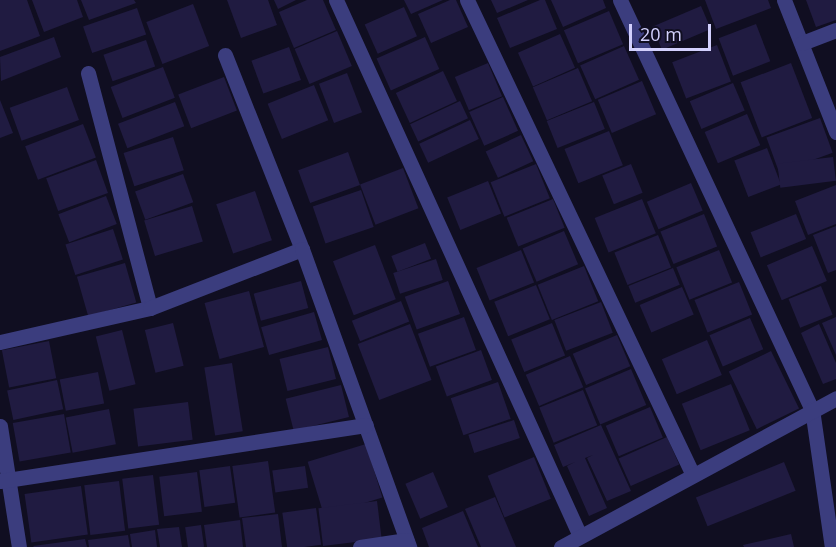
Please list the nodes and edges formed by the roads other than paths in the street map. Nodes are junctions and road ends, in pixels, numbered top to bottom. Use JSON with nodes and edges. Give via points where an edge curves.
{"nodes":[{"id":1,"x":336,"y":0,"type":"edge"},
{"id":2,"x":467,"y":0,"type":"edge"},
{"id":3,"x":620,"y":0,"type":"edge"},
{"id":4,"x":784,"y":0,"type":"edge"},
{"id":5,"x":836,"y":30,"type":"edge"},
{"id":6,"x":802,"y":44,"type":"junction"},
{"id":7,"x":225,"y":56,"type":"dead end"},
{"id":8,"x":88,"y":73,"type":"dead end"},
{"id":9,"x":836,"y":132,"type":"edge"},
{"id":10,"x":302,"y":249,"type":"junction"},
{"id":11,"x":150,"y":308,"type":"junction"},
{"id":12,"x":0,"y":342,"type":"edge"},
{"id":13,"x":836,"y":398,"type":"edge"},
{"id":14,"x":812,"y":409,"type":"junction"},
{"id":15,"x":366,"y":425,"type":"junction"},
{"id":16,"x":0,"y":426,"type":"edge"},
{"id":17,"x":693,"y":475,"type":"junction"},
{"id":18,"x":4,"y":481,"type":"edge"},
{"id":19,"x":580,"y":536,"type":"junction"},
{"id":20,"x":407,"y":544,"type":"edge"},
{"id":21,"x":19,"y":547,"type":"edge"},
{"id":22,"x":360,"y":547,"type":"edge"},
{"id":23,"x":561,"y":547,"type":"edge"},
{"id":24,"x":832,"y":547,"type":"edge"}],
"edges":[{"from":1,"to":19,"type":"street"},
{"from":2,"to":17,"type":"street"},
{"from":3,"to":14,"type":"street"},
{"from":4,"to":6,"type":"street"},
{"from":5,"to":6,"type":"street"},
{"from":6,"to":9,"type":"street"},
{"from":7,"to":10,"type":"street"},
{"from":8,"to":11,"type":"street"},
{"from":10,"to":11,"type":"street"},
{"from":10,"to":15,"type":"street"},
{"from":11,"to":12,"type":"street"},
{"from":13,"to":14,"type":"street"},
{"from":14,"to":17,"type":"street"},
{"from":14,"to":24,"type":"street"},
{"from":15,"to":18,"type":"street"},
{"from":15,"to":20,"type":"street"},
{"from":16,"to":18,"type":"street"},
{"from":17,"to":19,"type":"street"},
{"from":18,"to":21,"type":"street"},
{"from":19,"to":23,"type":"street"},
{"from":20,"to":22,"type":"street"}]}
